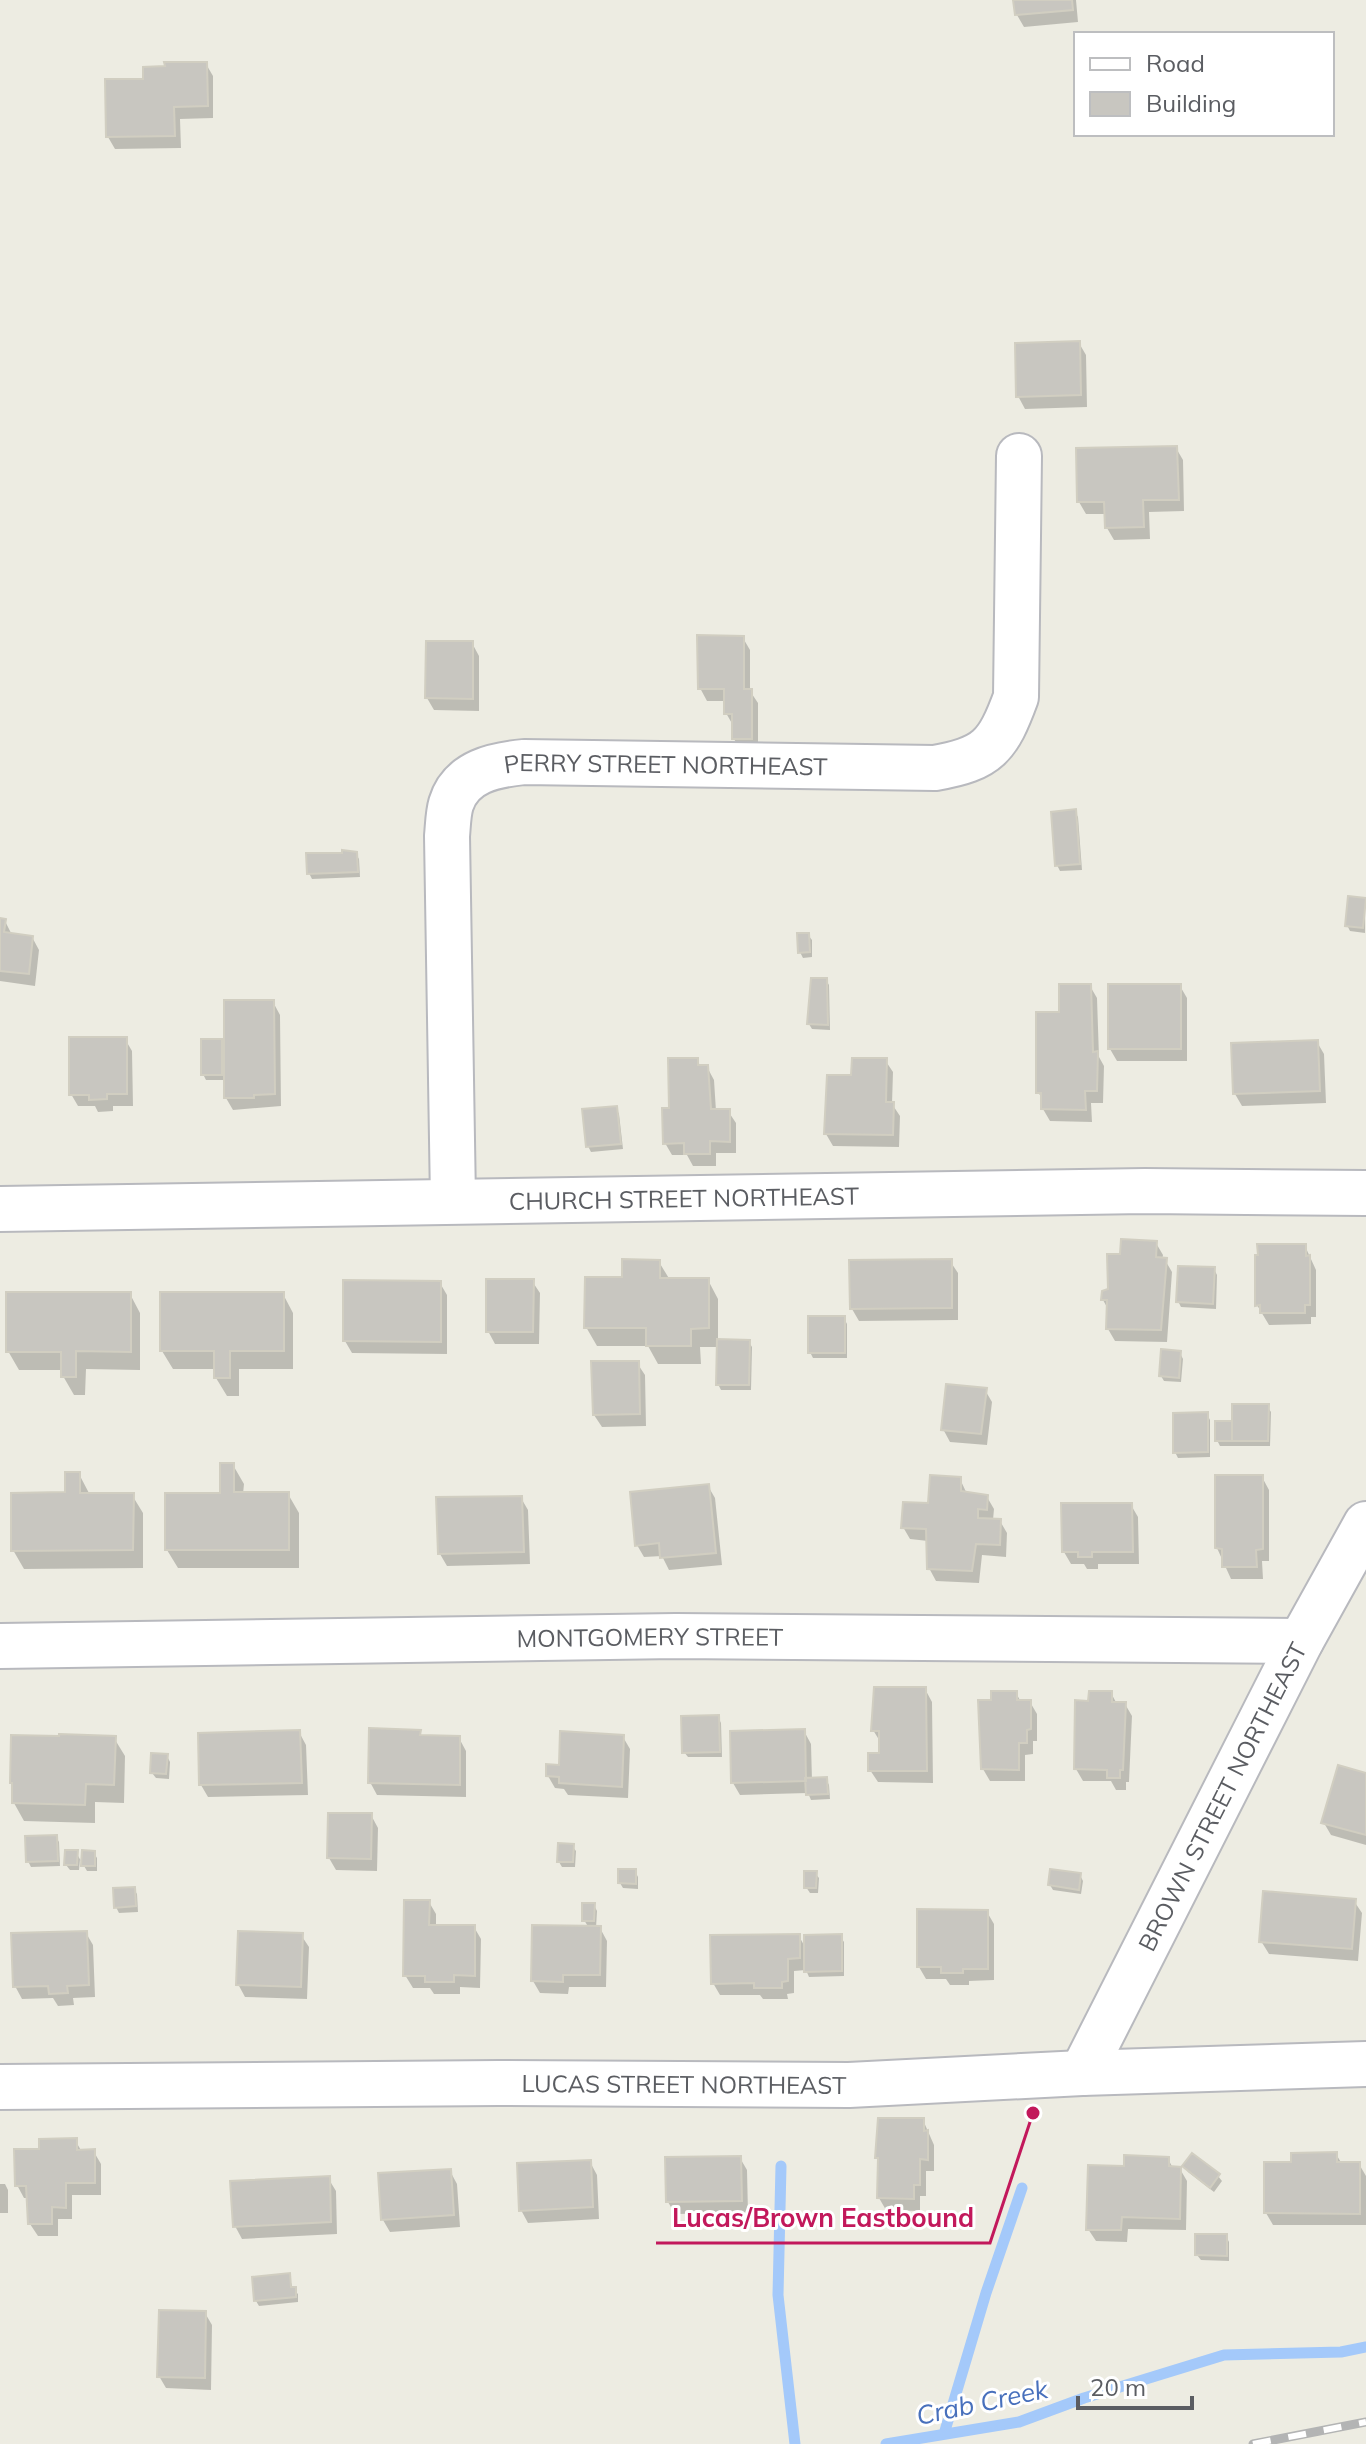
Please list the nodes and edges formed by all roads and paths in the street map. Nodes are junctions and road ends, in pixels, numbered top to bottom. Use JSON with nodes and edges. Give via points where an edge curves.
{"nodes":[{"id":1,"x":1019,"y":456,"type":"dead end"},
{"id":2,"x":1366,"y":1193,"type":"edge"},
{"id":3,"x":453,"y":1200,"type":"junction"},
{"id":4,"x":0,"y":1209,"type":"edge"},
{"id":5,"x":1366,"y":1524,"type":"edge"},
{"id":6,"x":1301,"y":1641,"type":"junction"},
{"id":7,"x":0,"y":1646,"type":"edge"},
{"id":8,"x":1366,"y":2064,"type":"edge"},
{"id":9,"x":1082,"y":2073,"type":"junction"},
{"id":10,"x":0,"y":2087,"type":"edge"}],
"edges":[{"from":1,"to":3,"type":"street","name":"PERRY STREET NORTHEAST","via":[[1016,697],[1005,728],[989,749],[966,763],[935,768],[524,762],[491,766],[467,779],[451,802],[447,836]]},
{"from":2,"to":3,"type":"street","name":"CHURCH STREET NORTHEAST"},
{"from":3,"to":4,"type":"street","name":"CHURCH STREET NORTHEAST"},
{"from":5,"to":6,"type":"street","name":"BROWN STREET NORTHEAST"},
{"from":6,"to":7,"type":"street","name":"MONTGOMERY STREET","via":[[676,1636]]},
{"from":6,"to":9,"type":"street","name":"BROWN STREET NORTHEAST"},
{"from":8,"to":9,"type":"street","name":"LUCAS STREET NORTHEAST"},
{"from":9,"to":10,"type":"street","name":"LUCAS STREET NORTHEAST","via":[[849,2085]]}]}
